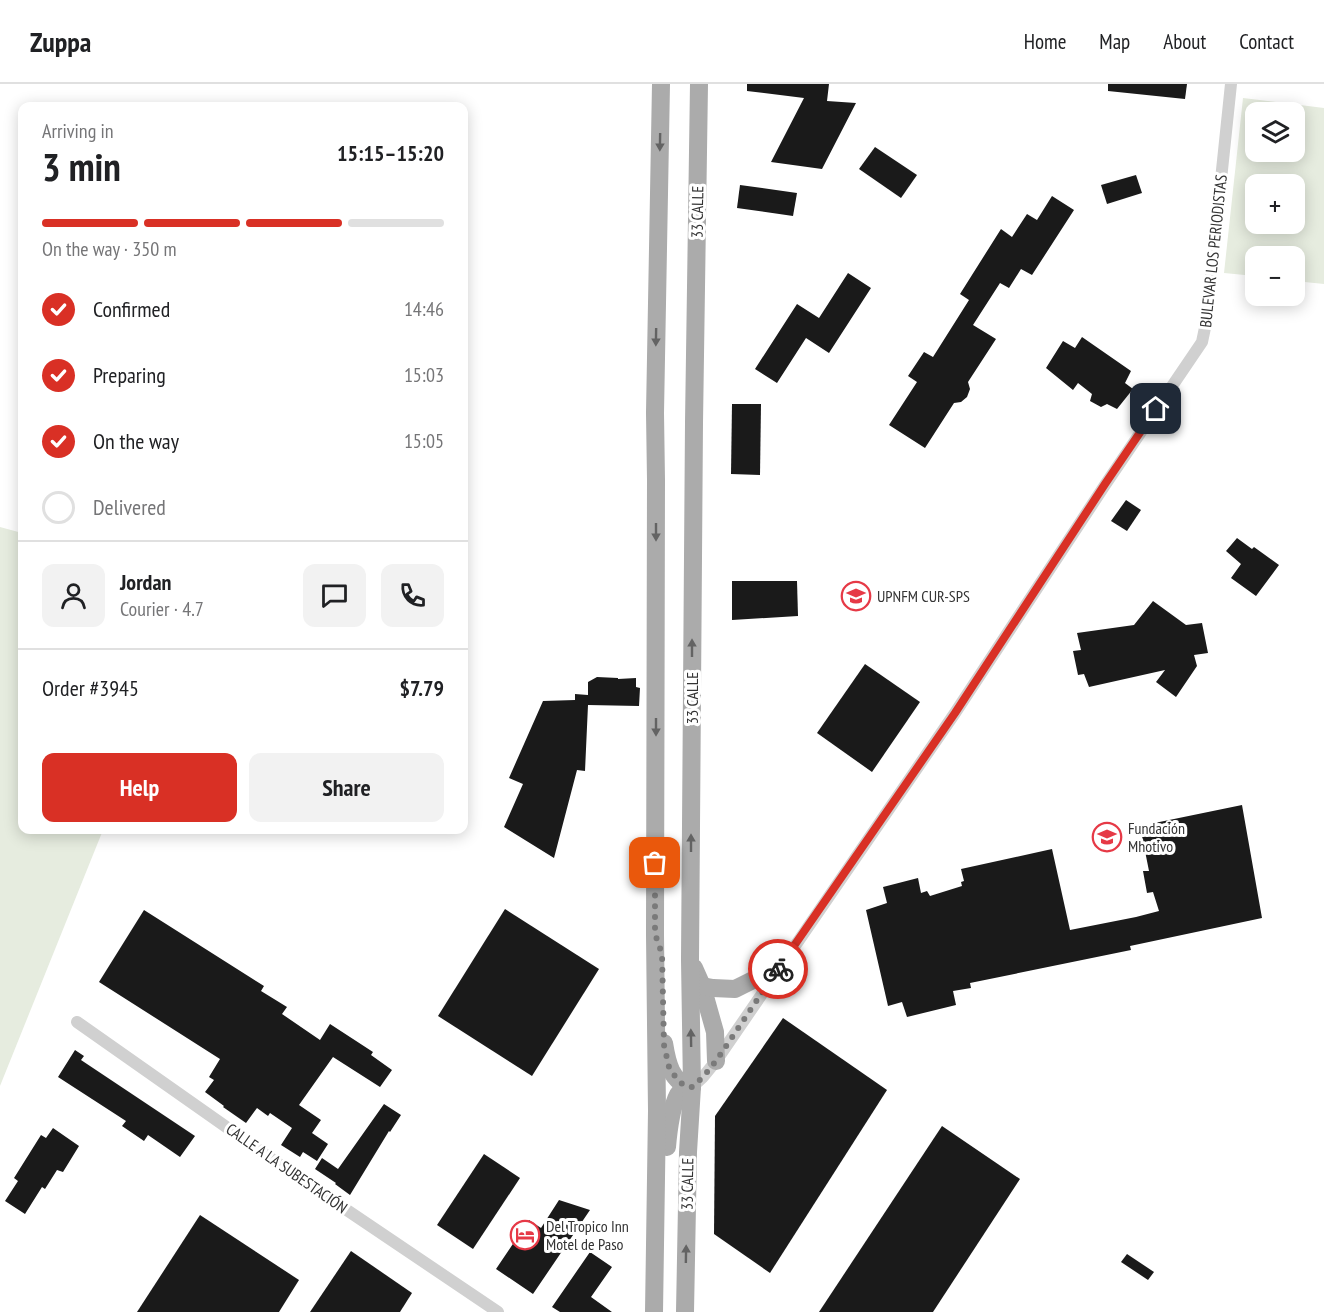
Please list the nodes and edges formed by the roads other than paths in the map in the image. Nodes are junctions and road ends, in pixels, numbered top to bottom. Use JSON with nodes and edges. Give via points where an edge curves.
{"nodes":[{"id":1,"x":661,"y":84,"type":"edge"},
{"id":2,"x":699,"y":84,"type":"edge"},
{"id":3,"x":1231,"y":84,"type":"edge"},
{"id":4,"x":655,"y":934,"type":"junction"},
{"id":5,"x":690,"y":960,"type":"junction"},
{"id":6,"x":779,"y":968,"type":"junction"},
{"id":7,"x":702,"y":986,"type":"junction"},
{"id":8,"x":76,"y":1022,"type":"dead end"},
{"id":9,"x":716,"y":1061,"type":"junction"},
{"id":10,"x":692,"y":1087,"type":"junction"},
{"id":11,"x":656,"y":1220,"type":"junction"},
{"id":12,"x":498,"y":1312,"type":"edge"},
{"id":13,"x":654,"y":1312,"type":"edge"},
{"id":14,"x":685,"y":1312,"type":"edge"}],
"edges":[{"from":1,"to":4,"type":"main road","name":"33 CALLE","one_way":true,"via":[[655,413]]},
{"from":5,"to":2,"type":"main road","name":"33 CALLE","one_way":true},
{"from":3,"to":6,"type":"street","name":"BULEVAR LOS PERIODISTAS","via":[[1202,342],[955,713]]},
{"from":4,"to":10,"type":"main road","via":[[662,954],[664,1045],[669,1067],[679,1082]]},
{"from":4,"to":11,"type":"main road","name":"33 CALLE"},
{"from":5,"to":7,"type":"main road"},
{"from":10,"to":5,"type":"main road","name":"33 CALLE","one_way":true},
{"from":6,"to":7,"type":"main road","via":[[735,989]]},
{"from":6,"to":9,"type":"street","name":"BULEVAR LOS PERIODISTAS"},
{"from":7,"to":9,"type":"main road","via":[[715,1032]]},
{"from":8,"to":12,"type":"street","name":"CALLE A LA SUBESTACIÓN"},
{"from":9,"to":10,"type":"street","name":"BULEVAR LOS PERIODISTAS"},
{"from":10,"to":11,"type":"main road","via":[[678,1094],[670,1118],[663,1196]]},
{"from":14,"to":10,"type":"main road","name":"33 CALLE","one_way":true},
{"from":11,"to":13,"type":"main road","name":"33 CALLE"}]}
